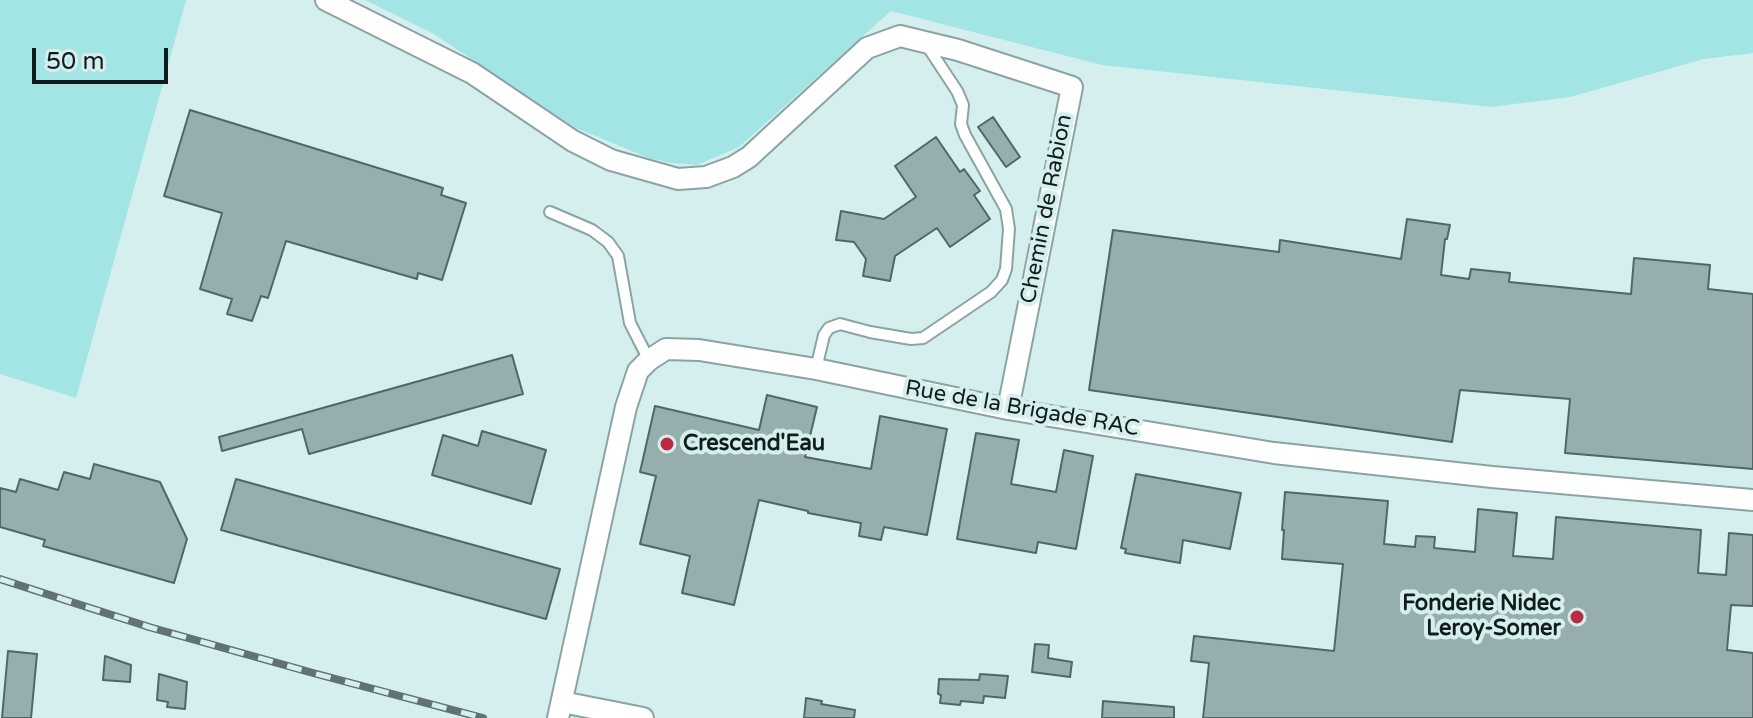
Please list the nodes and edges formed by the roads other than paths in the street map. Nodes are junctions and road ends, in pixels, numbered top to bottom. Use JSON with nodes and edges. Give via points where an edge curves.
{"nodes":[{"id":1,"x":326,"y":0,"type":"edge"},
{"id":2,"x":924,"y":42,"type":"junction"},
{"id":3,"x":550,"y":212,"type":"dead end"},
{"id":4,"x":649,"y":360,"type":"junction"},
{"id":5,"x":816,"y":369,"type":"junction"},
{"id":6,"x":1008,"y":409,"type":"junction"},
{"id":7,"x":1753,"y":500,"type":"edge"},
{"id":8,"x":560,"y":710,"type":"edge"},
{"id":9,"x":643,"y":718,"type":"edge"}],
"edges":[{"from":1,"to":2,"type":"street","name":"Chemin de Rabion","via":[[472,73],[573,141],[611,160],[678,179],[706,177],[749,157],[867,48],[900,36]]},
{"from":2,"to":5,"type":"lane","via":[[957,91],[965,135],[1006,209],[1006,269],[991,292],[923,338],[840,324],[829,328]]},
{"from":2,"to":6,"type":"street","name":"Chemin de Rabion","via":[[1072,87]]},
{"from":3,"to":4,"type":"lane","via":[[592,230],[618,256],[630,323]]},
{"from":4,"to":5,"type":"street","name":"Rue de la Brigade RAC","via":[[666,349],[699,350]]},
{"from":4,"to":8,"type":"street","via":[[638,371],[626,407]]},
{"from":5,"to":6,"type":"street","name":"Rue de la Brigade RAC"},
{"from":6,"to":7,"type":"street","name":"Rue de la Brigade RAC","via":[[1274,453]]},
{"from":8,"to":9,"type":"street"}]}
